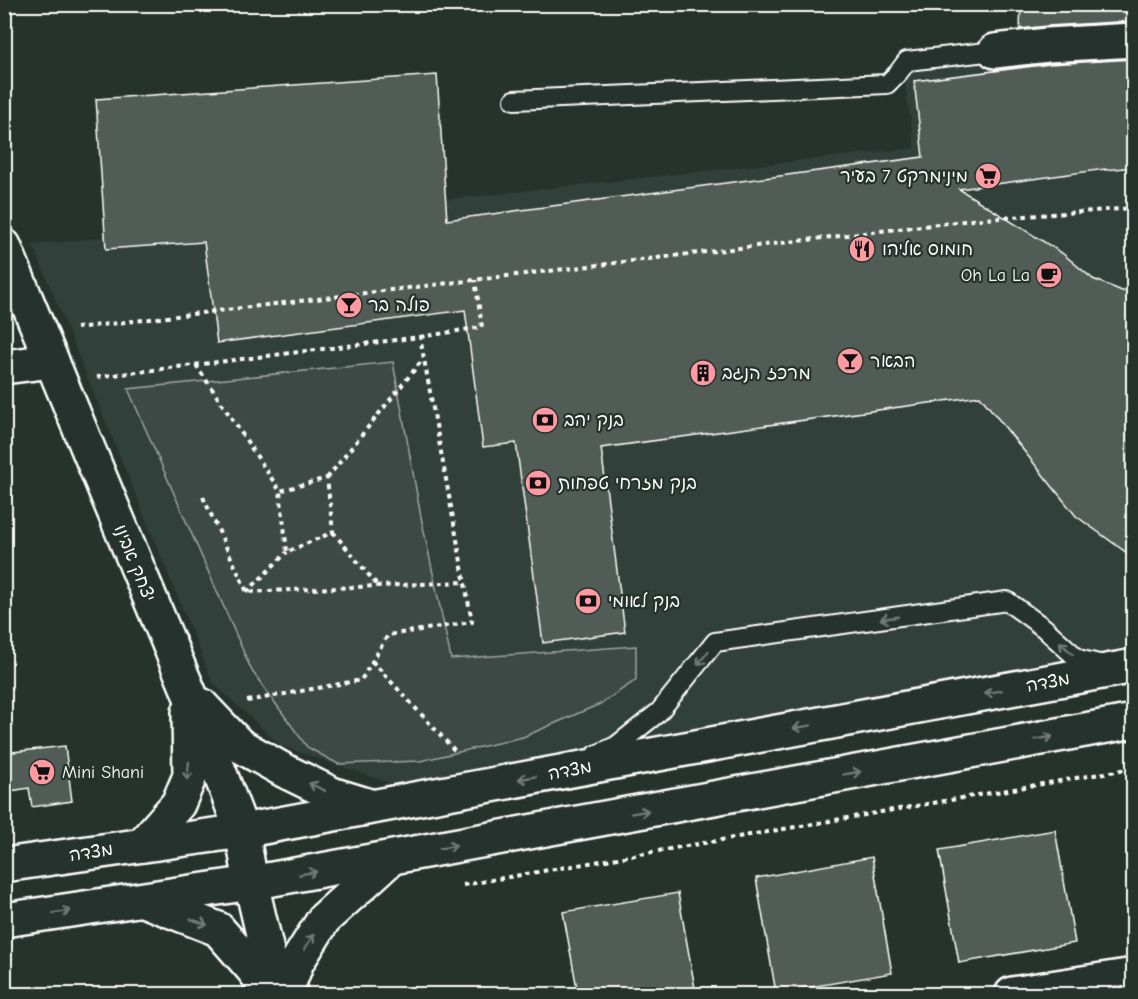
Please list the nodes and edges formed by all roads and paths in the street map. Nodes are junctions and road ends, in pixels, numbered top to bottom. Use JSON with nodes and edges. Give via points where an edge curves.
{"nodes":[{"id":1,"x":1134,"y":40,"type":"edge"},
{"id":2,"x":995,"y":51,"type":"joint"},
{"id":3,"x":514,"y":100,"type":"dead end"},
{"id":4,"x":1134,"y":208,"type":"edge"},
{"id":5,"x":4,"y":246,"type":"edge"},
{"id":6,"x":475,"y":280,"type":"junction"},
{"id":7,"x":420,"y":337,"type":"junction"},
{"id":8,"x":50,"y":358,"type":"junction"},
{"id":9,"x":424,"y":359,"type":"junction"},
{"id":10,"x":196,"y":365,"type":"junction"},
{"id":11,"x":4,"y":367,"type":"edge"},
{"id":12,"x":327,"y":478,"type":"junction"},
{"id":13,"x":280,"y":491,"type":"junction"},
{"id":14,"x":203,"y":497,"type":"dead end"},
{"id":15,"x":333,"y":532,"type":"junction"},
{"id":16,"x":286,"y":552,"type":"junction"},
{"id":17,"x":465,"y":582,"type":"junction"},
{"id":18,"x":378,"y":586,"type":"junction"},
{"id":19,"x":247,"y":592,"type":"junction"},
{"id":20,"x":372,"y":661,"type":"junction"},
{"id":21,"x":1127,"y":667,"type":"edge"},
{"id":22,"x":197,"y":700,"type":"junction"},
{"id":23,"x":1134,"y":721,"type":"edge"},
{"id":24,"x":1134,"y":768,"type":"edge"},
{"id":25,"x":562,"y":772,"type":"junction"},
{"id":26,"x":488,"y":785,"type":"junction"},
{"id":27,"x":372,"y":807,"type":"junction"},
{"id":28,"x":242,"y":831,"type":"junction"},
{"id":29,"x":142,"y":845,"type":"junction"},
{"id":30,"x":391,"y":858,"type":"junction"},
{"id":31,"x":4,"y":865,"type":"edge"},
{"id":32,"x":251,"y":883,"type":"junction"},
{"id":33,"x":454,"y":886,"type":"dead end"},
{"id":34,"x":144,"y":900,"type":"junction"},
{"id":35,"x":4,"y":920,"type":"edge"},
{"id":36,"x":1134,"y":975,"type":"edge"},
{"id":37,"x":272,"y":994,"type":"edge"},
{"id":38,"x":278,"y":994,"type":"edge"},
{"id":39,"x":285,"y":994,"type":"edge"},
{"id":40,"x":1011,"y":994,"type":"edge"}],
"edges":[{"from":1,"to":2,"type":"main road"},
{"from":2,"to":3,"type":"lane","via":[[907,61],[887,84]]},
{"from":4,"to":6,"type":"path","via":[[972,220]]},
{"from":5,"to":8,"type":"main road","name":"יצחק אבינו"},
{"from":6,"to":7,"type":"path","via":[[482,327]]},
{"from":6,"to":8,"type":"path"},
{"from":7,"to":9,"type":"path"},
{"from":7,"to":10,"type":"path"},
{"from":8,"to":10,"type":"path"},
{"from":8,"to":11,"type":"main road"},
{"from":8,"to":22,"type":"main road","name":"יצחק אבינו"},
{"from":9,"to":12,"type":"path"},
{"from":9,"to":17,"type":"path"},
{"from":10,"to":13,"type":"path"},
{"from":12,"to":13,"type":"path"},
{"from":12,"to":15,"type":"path"},
{"from":13,"to":16,"type":"path"},
{"from":14,"to":19,"type":"path"},
{"from":15,"to":16,"type":"path"},
{"from":15,"to":18,"type":"path"},
{"from":16,"to":19,"type":"path"},
{"from":17,"to":18,"type":"path"},
{"from":17,"to":20,"type":"path","via":[[472,622],[388,635]]},
{"from":18,"to":19,"type":"path"},
{"from":20,"to":22,"type":"path","via":[[361,680]]},
{"from":20,"to":26,"type":"path"},
{"from":21,"to":25,"type":"main road","name":"מצדה","one_way":true},
{"from":21,"to":25,"type":"lane","one_way":true,"via":[[1078,659],[1007,601],[715,642],[659,712],[615,746]]},
{"from":27,"to":22,"type":"main road","one_way":true,"via":[[333,795],[239,745]]},
{"from":22,"to":28,"type":"main road","name":"יצחק אבינו"},
{"from":22,"to":29,"type":"main road","one_way":true,"via":[[189,776],[178,804]]},
{"from":30,"to":23,"type":"main road","one_way":true},
{"from":24,"to":33,"type":"path"},
{"from":25,"to":26,"type":"main road","name":"מצדה","one_way":true},
{"from":26,"to":27,"type":"main road","name":"מצדה"},
{"from":27,"to":28,"type":"main road","name":"מצדה"},
{"from":28,"to":29,"type":"main road","name":"מצדה"},
{"from":28,"to":32,"type":"main road","name":"יצחק אבינו"},
{"from":29,"to":31,"type":"main road","name":"מצדה"},
{"from":32,"to":30,"type":"main road","one_way":true},
{"from":39,"to":30,"type":"main road","one_way":true,"via":[[297,962],[324,919]]},
{"from":32,"to":34,"type":"main road"},
{"from":32,"to":38,"type":"main road","name":"יצחק אבינו"},
{"from":35,"to":34,"type":"main road","one_way":true},
{"from":34,"to":37,"type":"main road","one_way":true,"via":[[218,929]]},
{"from":36,"to":40,"type":"main road"}]}
